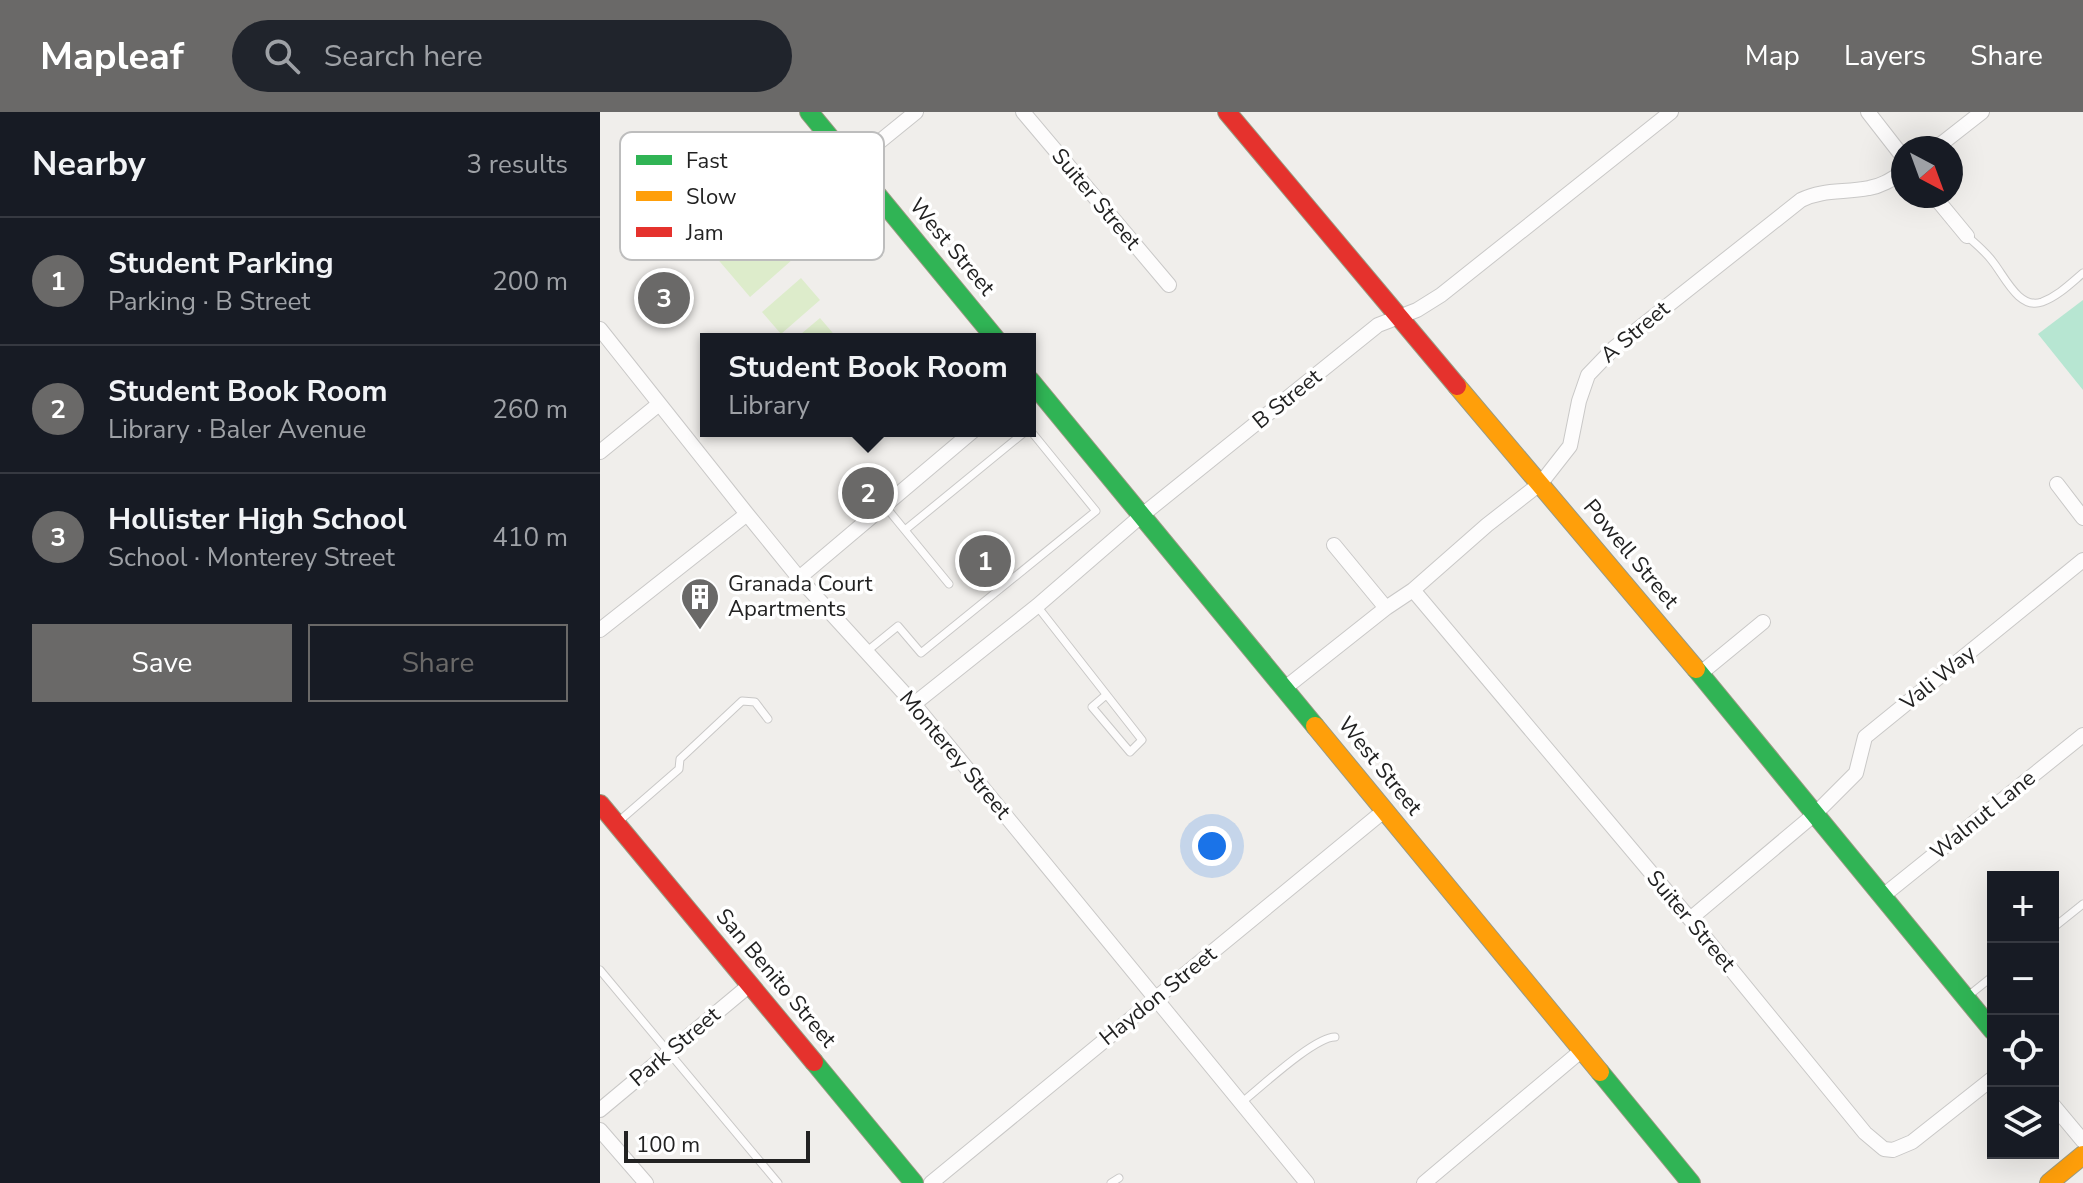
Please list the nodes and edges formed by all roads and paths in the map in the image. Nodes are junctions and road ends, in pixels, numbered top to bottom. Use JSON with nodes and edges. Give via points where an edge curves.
{"nodes":[{"id":1,"x":809,"y":112,"type":"edge"},
{"id":2,"x":916,"y":112,"type":"edge"},
{"id":3,"x":1023,"y":112,"type":"edge"},
{"id":4,"x":1227,"y":112,"type":"edge"},
{"id":5,"x":1671,"y":112,"type":"edge"},
{"id":6,"x":1868,"y":112,"type":"edge"},
{"id":7,"x":1982,"y":112,"type":"edge"},
{"id":8,"x":826,"y":132,"type":"edge"},
{"id":9,"x":1951,"y":136,"type":"edge"},
{"id":10,"x":884,"y":138,"type":"edge"},
{"id":11,"x":1891,"y":142,"type":"edge"},
{"id":12,"x":1891,"y":179,"type":"edge"},
{"id":13,"x":884,"y":203,"type":"edge"},
{"id":14,"x":1944,"y":208,"type":"edge"},
{"id":15,"x":1967,"y":236,"type":"joint"},
{"id":16,"x":2083,"y":273,"type":"edge"},
{"id":17,"x":1169,"y":285,"type":"dead end"},
{"id":18,"x":1397,"y":316,"type":"junction"},
{"id":19,"x":600,"y":329,"type":"edge"},
{"id":20,"x":991,"y":333,"type":"edge"},
{"id":21,"x":1036,"y":388,"type":"edge"},
{"id":22,"x":659,"y":404,"type":"junction"},
{"id":23,"x":966,"y":437,"type":"edge"},
{"id":24,"x":1019,"y":437,"type":"edge"},
{"id":25,"x":1034,"y":437,"type":"edge"},
{"id":26,"x":600,"y":452,"type":"edge"},
{"id":27,"x":1541,"y":483,"type":"junction"},
{"id":28,"x":2057,"y":484,"type":"dead end"},
{"id":29,"x":885,"y":506,"type":"junction"},
{"id":30,"x":747,"y":514,"type":"junction"},
{"id":31,"x":1141,"y":516,"type":"junction"},
{"id":32,"x":2083,"y":518,"type":"edge"},
{"id":33,"x":905,"y":530,"type":"junction"},
{"id":34,"x":1334,"y":545,"type":"dead end"},
{"id":35,"x":2083,"y":560,"type":"edge"},
{"id":36,"x":799,"y":578,"type":"junction"},
{"id":37,"x":949,"y":584,"type":"dead end"},
{"id":38,"x":1413,"y":590,"type":"junction"},
{"id":39,"x":1037,"y":606,"type":"junction"},
{"id":40,"x":1386,"y":608,"type":"junction"},
{"id":41,"x":1763,"y":622,"type":"dead end"},
{"id":42,"x":600,"y":630,"type":"edge"},
{"id":43,"x":866,"y":652,"type":"junction"},
{"id":44,"x":1701,"y":673,"type":"junction"},
{"id":45,"x":1285,"y":688,"type":"junction"},
{"id":46,"x":1106,"y":695,"type":"junction"},
{"id":47,"x":914,"y":704,"type":"junction"},
{"id":48,"x":768,"y":719,"type":"dead end"},
{"id":49,"x":2083,"y":735,"type":"edge"},
{"id":50,"x":600,"y":804,"type":"edge"},
{"id":51,"x":1385,"y":810,"type":"junction"},
{"id":52,"x":1816,"y":813,"type":"junction"},
{"id":53,"x":616,"y":823,"type":"junction"},
{"id":54,"x":1884,"y":895,"type":"junction"},
{"id":55,"x":2083,"y":904,"type":"edge"},
{"id":56,"x":1690,"y":919,"type":"junction"},
{"id":57,"x":2059,"y":923,"type":"edge"},
{"id":58,"x":600,"y":970,"type":"edge"},
{"id":59,"x":1987,"y":981,"type":"edge"},
{"id":60,"x":751,"y":984,"type":"junction"},
{"id":61,"x":1966,"y":997,"type":"junction"},
{"id":62,"x":1157,"y":998,"type":"junction"},
{"id":63,"x":1987,"y":1023,"type":"edge"},
{"id":64,"x":1335,"y":1037,"type":"dead end"},
{"id":65,"x":669,"y":1051,"type":"junction"},
{"id":66,"x":1581,"y":1051,"type":"junction"},
{"id":67,"x":1987,"y":1083,"type":"edge"},
{"id":68,"x":1241,"y":1103,"type":"junction"},
{"id":69,"x":600,"y":1110,"type":"edge"},
{"id":70,"x":2059,"y":1112,"type":"edge"},
{"id":71,"x":600,"y":1130,"type":"edge"},
{"id":72,"x":2083,"y":1141,"type":"edge"},
{"id":73,"x":2083,"y":1155,"type":"edge"},
{"id":74,"x":1119,"y":1178,"type":"dead end"},
{"id":75,"x":646,"y":1183,"type":"edge"},
{"id":76,"x":778,"y":1183,"type":"edge"},
{"id":77,"x":914,"y":1183,"type":"edge"},
{"id":78,"x":931,"y":1183,"type":"edge"},
{"id":79,"x":1111,"y":1183,"type":"edge"},
{"id":80,"x":1307,"y":1183,"type":"edge"},
{"id":81,"x":1424,"y":1183,"type":"edge"},
{"id":82,"x":1691,"y":1183,"type":"edge"},
{"id":83,"x":2049,"y":1183,"type":"edge"}],
"edges":[{"from":1,"to":8,"type":"street","name":"West Street"},
{"from":2,"to":10,"type":"street"},
{"from":3,"to":17,"type":"street","name":"Suiter Street"},
{"from":4,"to":18,"type":"street","name":"Powell Street"},
{"from":5,"to":18,"type":"street","name":"B Street","via":[[1441,295]]},
{"from":6,"to":11,"type":"street"},
{"from":7,"to":9,"type":"street"},
{"from":12,"to":27,"type":"street","name":"A Street","via":[[1867,189],[1828,191],[1801,200],[1601,359],[1588,375],[1567,452]]},
{"from":13,"to":20,"type":"street","name":"West Street"},
{"from":14,"to":15,"type":"street"},
{"from":15,"to":16,"type":"lane","via":[[2030,304],[2056,296]]},
{"from":18,"to":27,"type":"street","name":"Powell Street"},
{"from":18,"to":31,"type":"street","name":"B Street","via":[[1378,325]]},
{"from":19,"to":22,"type":"street","name":"Monterey Street"},
{"from":21,"to":31,"type":"street","name":"West Street"},
{"from":22,"to":26,"type":"street"},
{"from":22,"to":30,"type":"street","name":"Monterey Street"},
{"from":23,"to":29,"type":"street"},
{"from":24,"to":33,"type":"lane"},
{"from":25,"to":43,"type":"lane","via":[[1096,511],[921,653],[898,626]]},
{"from":27,"to":38,"type":"street","name":"A Street"},
{"from":27,"to":44,"type":"street","name":"Powell Street"},
{"from":28,"to":32,"type":"street"},
{"from":29,"to":33,"type":"lane"},
{"from":29,"to":36,"type":"street"},
{"from":30,"to":36,"type":"street","name":"Monterey Street"},
{"from":30,"to":42,"type":"street"},
{"from":31,"to":39,"type":"street","name":"B Street"},
{"from":31,"to":45,"type":"street","name":"West Street"},
{"from":33,"to":37,"type":"lane"},
{"from":34,"to":40,"type":"street"},
{"from":35,"to":52,"type":"street","name":"Vali Way","via":[[1865,737],[1856,773]]},
{"from":36,"to":43,"type":"street","name":"Monterey Street"},
{"from":38,"to":40,"type":"street","name":"A Street"},
{"from":38,"to":56,"type":"street","name":"Suiter Street"},
{"from":39,"to":46,"type":"lane"},
{"from":39,"to":47,"type":"street","name":"B Street"},
{"from":40,"to":45,"type":"street","name":"A Street"},
{"from":41,"to":44,"type":"street"},
{"from":43,"to":47,"type":"street","name":"Monterey Street"},
{"from":44,"to":52,"type":"street","name":"Powell Street"},
{"from":45,"to":51,"type":"street","name":"West Street"},
{"from":46,"to":46,"type":"lane","via":[[1142,740],[1130,752],[1092,707]]},
{"from":47,"to":62,"type":"street","name":"Monterey Street"},
{"from":48,"to":53,"type":"lane","via":[[755,702],[742,701],[680,759],[679,769]]},
{"from":49,"to":54,"type":"street","name":"Walnut Lane"},
{"from":50,"to":53,"type":"street","name":"San Benito Street"},
{"from":51,"to":62,"type":"street","name":"Haydon Street"},
{"from":51,"to":66,"type":"street","name":"West Street"},
{"from":52,"to":54,"type":"street","name":"Powell Street"},
{"from":52,"to":56,"type":"street","name":"Vali Way"},
{"from":53,"to":60,"type":"street","name":"San Benito Street"},
{"from":54,"to":61,"type":"street","name":"Powell Street"},
{"from":55,"to":57,"type":"lane"},
{"from":56,"to":67,"type":"street","name":"Suiter Street","via":[[1865,1133],[1884,1149],[1912,1142]]},
{"from":58,"to":65,"type":"lane"},
{"from":59,"to":61,"type":"lane"},
{"from":60,"to":65,"type":"street","name":"Park Street"},
{"from":60,"to":77,"type":"street","name":"San Benito Street"},
{"from":61,"to":63,"type":"street","name":"Powell Street"},
{"from":62,"to":68,"type":"street","name":"Monterey Street"},
{"from":62,"to":78,"type":"street","name":"Haydon Street"},
{"from":64,"to":68,"type":"lane","via":[[1311,1047]]},
{"from":65,"to":69,"type":"street","name":"Park Street"},
{"from":65,"to":76,"type":"lane"},
{"from":66,"to":81,"type":"street"},
{"from":66,"to":82,"type":"street","name":"West Street"},
{"from":68,"to":80,"type":"street","name":"Monterey Street"},
{"from":70,"to":72,"type":"street"},
{"from":71,"to":75,"type":"street"},
{"from":73,"to":83,"type":"street"},
{"from":74,"to":79,"type":"lane"}]}
